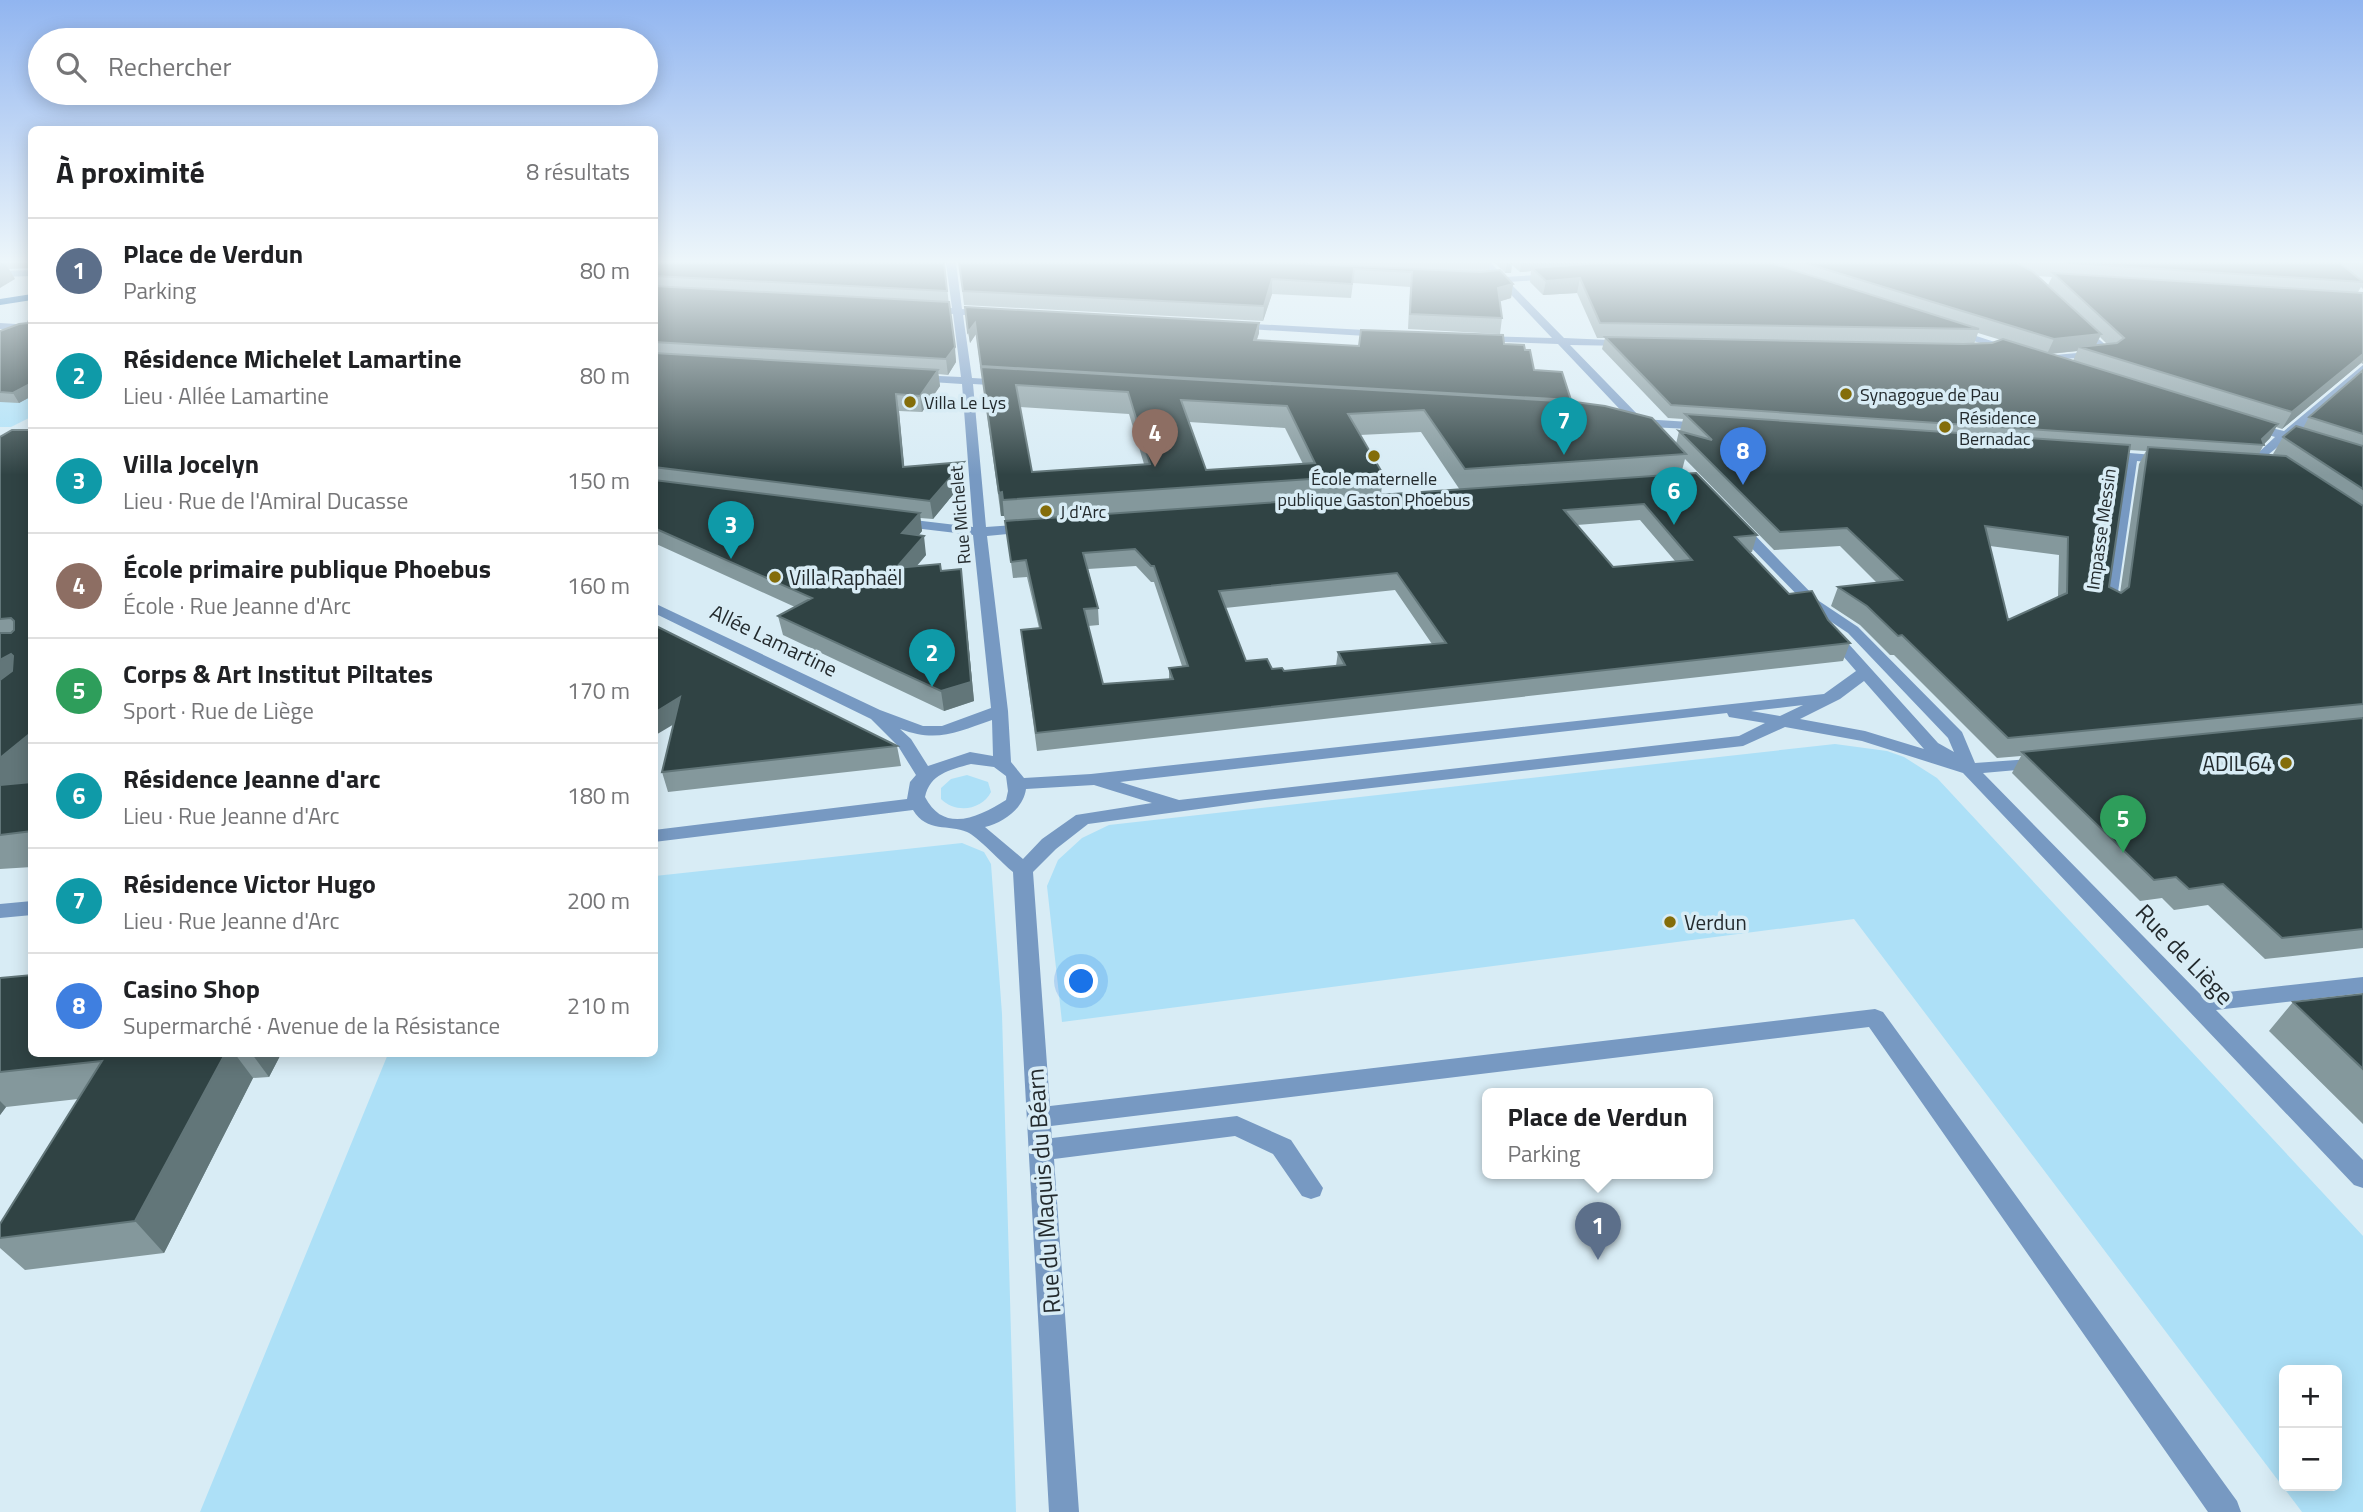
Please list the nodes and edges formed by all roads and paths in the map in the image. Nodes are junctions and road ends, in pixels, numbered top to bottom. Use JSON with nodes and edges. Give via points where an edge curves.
{"nodes":[{"id":1,"x":959,"y":334,"type":"edge"},
{"id":2,"x":1370,"y":334,"type":"edge"},
{"id":3,"x":1553,"y":334,"type":"edge"},
{"id":4,"x":1961,"y":334,"type":"edge"},
{"id":5,"x":2088,"y":334,"type":"edge"},
{"id":6,"x":1396,"y":335,"type":"edge"},
{"id":7,"x":1464,"y":338,"type":"edge"},
{"id":8,"x":1562,"y":342,"type":"junction"},
{"id":9,"x":1644,"y":344,"type":"edge"},
{"id":10,"x":1997,"y":345,"type":"junction"},
{"id":11,"x":1978,"y":350,"type":"edge"},
{"id":12,"x":2031,"y":356,"type":"junction"},
{"id":13,"x":2071,"y":368,"type":"edge"},
{"id":14,"x":2361,"y":372,"type":"edge"},
{"id":15,"x":906,"y":377,"type":"edge"},
{"id":16,"x":967,"y":380,"type":"junction"},
{"id":17,"x":1021,"y":384,"type":"edge"},
{"id":18,"x":2235,"y":420,"type":"edge"},
{"id":19,"x":1618,"y":421,"type":"edge"},
{"id":20,"x":1639,"y":422,"type":"junction"},
{"id":21,"x":1714,"y":428,"type":"edge"},
{"id":22,"x":1651,"y":435,"type":"edge"},
{"id":23,"x":2287,"y":436,"type":"junction"},
{"id":24,"x":2323,"y":448,"type":"edge"},
{"id":25,"x":2091,"y":454,"type":"edge"},
{"id":26,"x":2131,"y":457,"type":"junction"},
{"id":27,"x":2186,"y":461,"type":"edge"},
{"id":28,"x":2254,"y":466,"type":"edge"},
{"id":29,"x":2278,"y":467,"type":"junction"},
{"id":30,"x":2293,"y":477,"type":"edge"},
{"id":31,"x":1732,"y":519,"type":"edge"},
{"id":32,"x":884,"y":521,"type":"edge"},
{"id":33,"x":1044,"y":527,"type":"edge"},
{"id":34,"x":980,"y":531,"type":"junction"},
{"id":35,"x":1814,"y":604,"type":"junction"},
{"id":36,"x":2109,"y":606,"type":"edge"},
{"id":37,"x":658,"y":609,"type":"edge"},
{"id":38,"x":1867,"y":671,"type":"junction"},
{"id":39,"x":1834,"y":696,"type":"junction"},
{"id":40,"x":1718,"y":710,"type":"junction"},
{"id":41,"x":1000,"y":711,"type":"junction"},
{"id":42,"x":874,"y":714,"type":"junction"},
{"id":43,"x":1782,"y":722,"type":"junction"},
{"id":44,"x":2063,"y":759,"type":"edge"},
{"id":45,"x":1002,"y":764,"type":"junction"},
{"id":46,"x":1969,"y":769,"type":"junction"},
{"id":47,"x":925,"y":775,"type":"junction"},
{"id":48,"x":1091,"y":780,"type":"junction"},
{"id":49,"x":1018,"y":785,"type":"junction"},
{"id":50,"x":916,"y":804,"type":"junction"},
{"id":51,"x":1178,"y":806,"type":"junction"},
{"id":52,"x":971,"y":825,"type":"junction"},
{"id":53,"x":658,"y":835,"type":"edge"},
{"id":54,"x":1023,"y":870,"type":"junction"},
{"id":55,"x":28,"y":908,"type":"edge"},
{"id":56,"x":0,"y":911,"type":"edge"},
{"id":57,"x":2363,"y":985,"type":"edge"},
{"id":58,"x":2196,"y":1004,"type":"junction"},
{"id":59,"x":1039,"y":1117,"type":"junction"},
{"id":60,"x":1041,"y":1150,"type":"junction"},
{"id":61,"x":2363,"y":1177,"type":"edge"},
{"id":62,"x":1311,"y":1188,"type":"dead end"},
{"id":63,"x":1064,"y":1512,"type":"edge"},
{"id":64,"x":2226,"y":1512,"type":"edge"}],
"edges":[{"from":1,"to":16,"type":"street","name":"Rue Michelet"},
{"from":2,"to":6,"type":"street"},
{"from":3,"to":8,"type":"street"},
{"from":4,"to":10,"type":"street"},
{"from":5,"to":12,"type":"street","via":[[2109,353]]},
{"from":7,"to":8,"type":"street"},
{"from":8,"to":9,"type":"street"},
{"from":8,"to":20,"type":"street"},
{"from":10,"to":11,"type":"street"},
{"from":10,"to":12,"type":"street"},
{"from":12,"to":13,"type":"street"},
{"from":14,"to":23,"type":"street"},
{"from":15,"to":16,"type":"street"},
{"from":16,"to":17,"type":"street"},
{"from":16,"to":34,"type":"street","name":"Rue Michelet"},
{"from":18,"to":23,"type":"street"},
{"from":19,"to":20,"type":"street"},
{"from":20,"to":21,"type":"street"},
{"from":20,"to":22,"type":"street"},
{"from":23,"to":24,"type":"street"},
{"from":23,"to":29,"type":"street","via":[[2269,444],[2262,455]]},
{"from":25,"to":26,"type":"street"},
{"from":26,"to":27,"type":"street"},
{"from":26,"to":36,"type":"street","name":"Impasse Messin"},
{"from":28,"to":29,"type":"street"},
{"from":29,"to":30,"type":"street"},
{"from":31,"to":35,"type":"street"},
{"from":32,"to":34,"type":"street"},
{"from":33,"to":34,"type":"street"},
{"from":34,"to":41,"type":"street","name":"Rue Michelet"},
{"from":35,"to":38,"type":"street","name":"Rue de Liège","via":[[1829,632]]},
{"from":35,"to":46,"type":"street","name":"Rue de Liège","via":[[1853,630],[1956,736]]},
{"from":37,"to":42,"type":"street","name":"Allée Lamartine"},
{"from":38,"to":39,"type":"street"},
{"from":38,"to":46,"type":"street","name":"Rue de Liège","via":[[1932,747]]},
{"from":39,"to":40,"type":"street"},
{"from":39,"to":43,"type":"street"},
{"from":40,"to":43,"type":"street"},
{"from":40,"to":48,"type":"street"},
{"from":41,"to":42,"type":"street","name":"Allée Lamartine","via":[[944,731],[921,731]]},
{"from":41,"to":45,"type":"street","name":"Rue Michelet"},
{"from":42,"to":47,"type":"street","name":"Allée Lamartine","via":[[905,743]]},
{"from":43,"to":46,"type":"street","via":[[1865,736]]},
{"from":43,"to":51,"type":"street","via":[[1743,741]]},
{"from":44,"to":46,"type":"street"},
{"from":45,"to":47,"type":"street","via":[[970,758]]},
{"from":45,"to":49,"type":"street","via":[[1012,771]]},
{"from":46,"to":58,"type":"street","name":"Rue de Liège"},
{"from":47,"to":50,"type":"street","via":[[915,795]]},
{"from":48,"to":49,"type":"street"},
{"from":48,"to":51,"type":"street"},
{"from":49,"to":52,"type":"street","via":[[1014,803],[1003,813]]},
{"from":50,"to":52,"type":"street","via":[[936,821]]},
{"from":50,"to":53,"type":"street"},
{"from":51,"to":54,"type":"street","via":[[1083,819]]},
{"from":52,"to":54,"type":"street"},
{"from":54,"to":59,"type":"street","name":"Rue du Maquis du Béarn"},
{"from":55,"to":56,"type":"street"},
{"from":57,"to":58,"type":"street"},
{"from":58,"to":61,"type":"street","name":"Rue de Liège"},
{"from":59,"to":60,"type":"street","name":"Rue du Maquis du Béarn"},
{"from":59,"to":64,"type":"street","via":[[1875,1018]]},
{"from":60,"to":62,"type":"street","via":[[1237,1126],[1282,1147]]},
{"from":60,"to":63,"type":"street","name":"Rue du Maquis du Béarn"}]}
